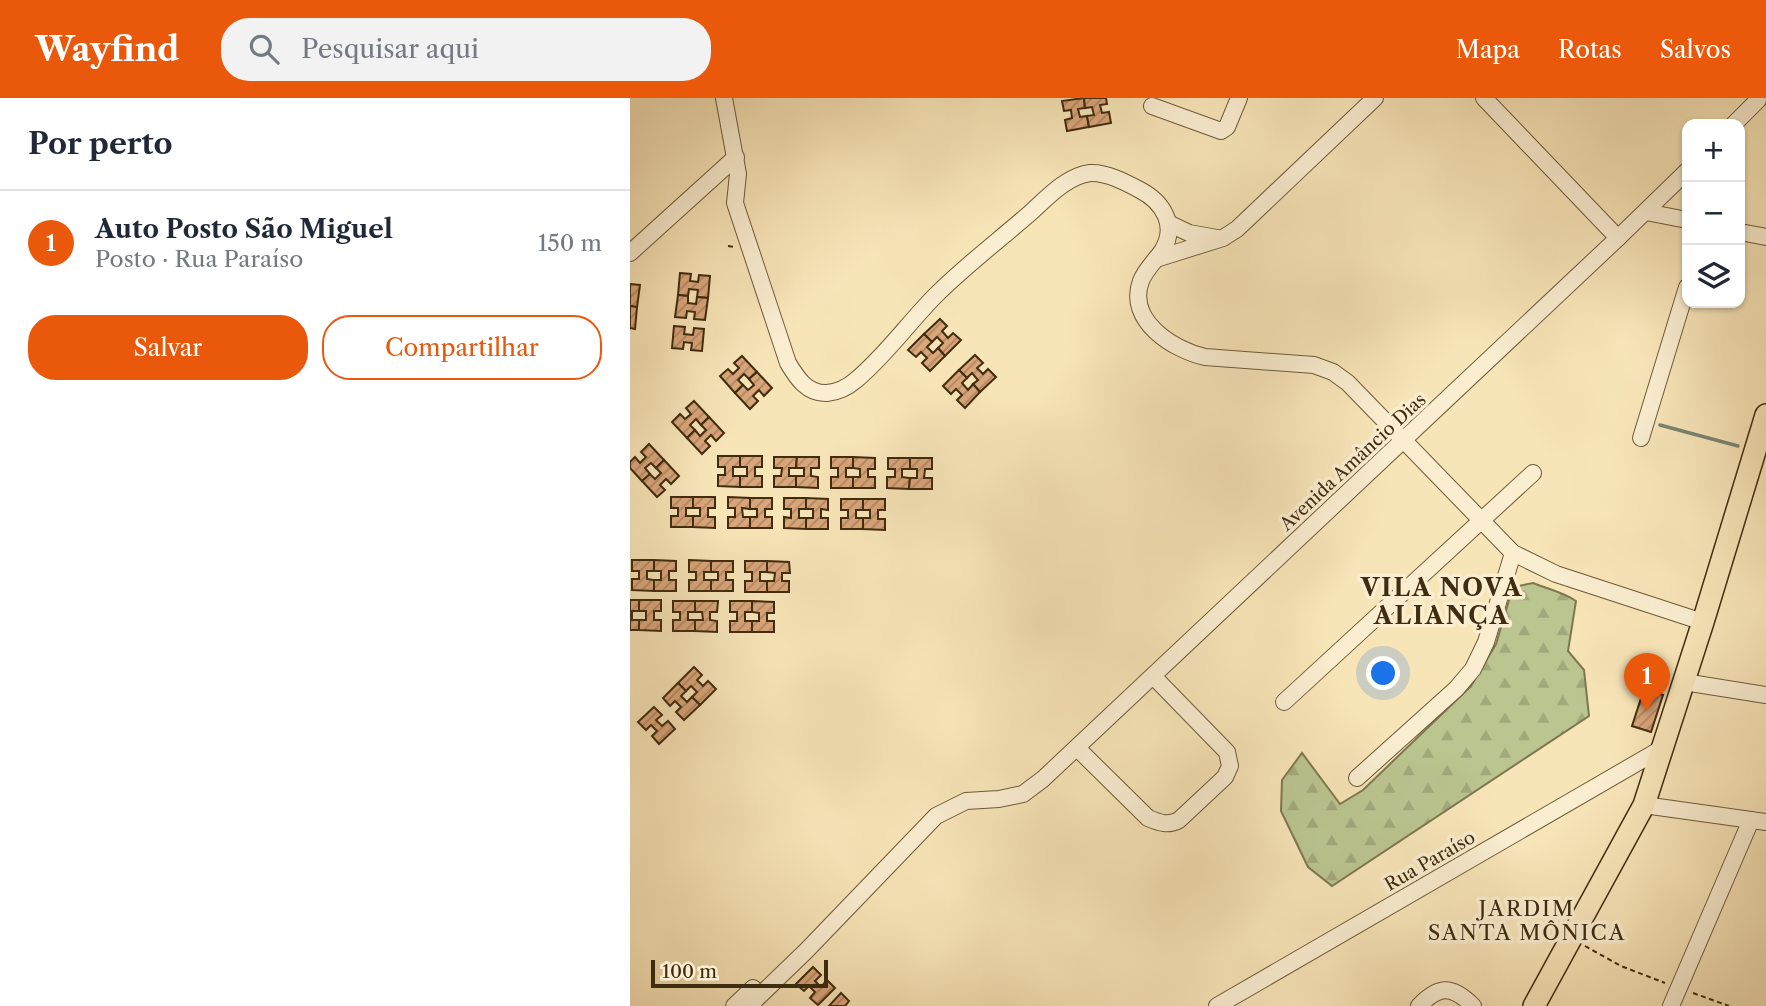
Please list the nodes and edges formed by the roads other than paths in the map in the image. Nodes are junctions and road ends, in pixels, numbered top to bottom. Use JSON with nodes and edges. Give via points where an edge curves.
{"nodes":[{"id":1,"x":724,"y":98,"type":"edge"},
{"id":2,"x":1239,"y":98,"type":"edge"},
{"id":3,"x":1484,"y":98,"type":"edge"},
{"id":4,"x":1368,"y":100,"type":"edge"},
{"id":5,"x":1758,"y":100,"type":"dead end"},
{"id":6,"x":1152,"y":106,"type":"dead end"},
{"id":7,"x":1739,"y":119,"type":"edge"},
{"id":8,"x":737,"y":166,"type":"junction"},
{"id":9,"x":1682,"y":176,"type":"edge"},
{"id":10,"x":1646,"y":212,"type":"junction"},
{"id":11,"x":1682,"y":219,"type":"edge"},
{"id":12,"x":1170,"y":224,"type":"junction"},
{"id":13,"x":1745,"y":233,"type":"edge"},
{"id":14,"x":1766,"y":237,"type":"edge"},
{"id":15,"x":1223,"y":238,"type":"junction"},
{"id":16,"x":1618,"y":238,"type":"junction"},
{"id":17,"x":630,"y":253,"type":"edge"},
{"id":18,"x":1156,"y":259,"type":"junction"},
{"id":19,"x":1682,"y":303,"type":"edge"},
{"id":20,"x":1766,"y":415,"type":"edge"},
{"id":21,"x":1641,"y":438,"type":"dead end"},
{"id":22,"x":1404,"y":440,"type":"junction"},
{"id":23,"x":1533,"y":473,"type":"dead end"},
{"id":24,"x":1480,"y":520,"type":"junction"},
{"id":25,"x":1513,"y":553,"type":"junction"},
{"id":26,"x":1703,"y":622,"type":"junction"},
{"id":27,"x":1153,"y":676,"type":"junction"},
{"id":28,"x":1684,"y":682,"type":"junction"},
{"id":29,"x":1766,"y":695,"type":"edge"},
{"id":30,"x":1284,"y":702,"type":"dead end"},
{"id":31,"x":1077,"y":748,"type":"junction"},
{"id":32,"x":1661,"y":749,"type":"junction"},
{"id":33,"x":1357,"y":778,"type":"dead end"},
{"id":34,"x":1644,"y":805,"type":"junction"},
{"id":35,"x":1758,"y":821,"type":"edge"},
{"id":36,"x":806,"y":951,"type":"junction"},
{"id":37,"x":734,"y":1006,"type":"edge"},
{"id":38,"x":749,"y":1006,"type":"edge"},
{"id":39,"x":1217,"y":1006,"type":"edge"},
{"id":40,"x":1419,"y":1006,"type":"edge"},
{"id":41,"x":1473,"y":1006,"type":"edge"},
{"id":42,"x":1534,"y":1006,"type":"edge"},
{"id":43,"x":1671,"y":1006,"type":"edge"}],
"edges":[{"from":1,"to":8,"type":"street"},
{"from":2,"to":6,"type":"street","via":[[1221,131]]},
{"from":3,"to":16,"type":"street"},
{"from":4,"to":15,"type":"street"},
{"from":5,"to":7,"type":"street"},
{"from":8,"to":12,"type":"street","via":[[735,203],[788,363],[805,387],[816,392],[839,390],[858,379],[938,293],[1077,176],[1097,173],[1141,191],[1161,207]]},
{"from":8,"to":17,"type":"street"},
{"from":9,"to":10,"type":"street","name":"Avenida Amâncio Dias"},
{"from":10,"to":11,"type":"street"},
{"from":10,"to":16,"type":"street","name":"Avenida Amâncio Dias"},
{"from":12,"to":15,"type":"street","via":[[1189,233]]},
{"from":12,"to":18,"type":"street"},
{"from":13,"to":14,"type":"street"},
{"from":15,"to":18,"type":"street"},
{"from":16,"to":22,"type":"street","name":"Avenida Amâncio Dias"},
{"from":18,"to":22,"type":"street","via":[[1140,282],[1139,303],[1149,323],[1168,342],[1205,356],[1304,364],[1333,372]]},
{"from":19,"to":21,"type":"street"},
{"from":20,"to":26,"type":"main road"},
{"from":22,"to":24,"type":"street"},
{"from":22,"to":27,"type":"street","name":"Avenida Amâncio Dias"},
{"from":23,"to":24,"type":"street"},
{"from":24,"to":25,"type":"street"},
{"from":24,"to":30,"type":"street"},
{"from":25,"to":26,"type":"street","via":[[1556,574]]},
{"from":25,"to":33,"type":"street","via":[[1486,642],[1473,668],[1456,689]]},
{"from":26,"to":28,"type":"main road"},
{"from":27,"to":31,"type":"street","name":"Avenida Amâncio Dias"},
{"from":27,"to":31,"type":"street","via":[[1227,752],[1230,766],[1225,777],[1179,820],[1159,823]]},
{"from":28,"to":29,"type":"street"},
{"from":28,"to":32,"type":"main road"},
{"from":31,"to":36,"type":"street","name":"Avenida Amâncio Dias","via":[[1023,794],[966,801],[936,816]]},
{"from":32,"to":34,"type":"main road"},
{"from":32,"to":39,"type":"street","name":"Rua Paraíso"},
{"from":34,"to":35,"type":"street"},
{"from":34,"to":42,"type":"main road"},
{"from":35,"to":43,"type":"street"},
{"from":36,"to":37,"type":"street","via":[[785,959]]},
{"from":36,"to":38,"type":"street","name":"Avenida Amâncio Dias"},
{"from":40,"to":41,"type":"street","via":[[1441,989],[1453,990]]}]}
